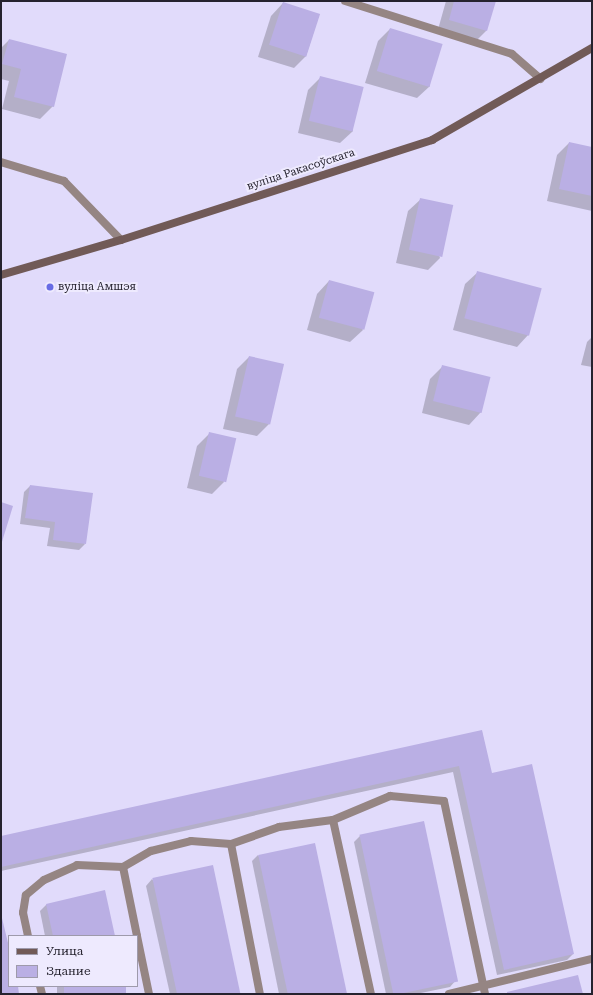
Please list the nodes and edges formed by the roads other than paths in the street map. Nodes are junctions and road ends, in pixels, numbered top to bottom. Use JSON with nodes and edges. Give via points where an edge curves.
{"nodes":[{"id":1,"x":345,"y":1,"type":"edge"},
{"id":2,"x":592,"y":48,"type":"edge"},
{"id":3,"x":541,"y":79,"type":"junction"},
{"id":4,"x":1,"y":162,"type":"edge"},
{"id":5,"x":121,"y":240,"type":"junction"},
{"id":6,"x":1,"y":275,"type":"edge"},
{"id":7,"x":333,"y":820,"type":"junction"},
{"id":8,"x":231,"y":844,"type":"junction"},
{"id":9,"x":123,"y":866,"type":"junction"},
{"id":10,"x":28,"y":935,"type":"edge"},
{"id":11,"x":137,"y":935,"type":"edge"},
{"id":12,"x":138,"y":941,"type":"edge"},
{"id":13,"x":592,"y":959,"type":"edge"},
{"id":14,"x":484,"y":990,"type":"edge"},
{"id":15,"x":149,"y":994,"type":"edge"},
{"id":16,"x":260,"y":994,"type":"edge"},
{"id":17,"x":371,"y":994,"type":"edge"},
{"id":18,"x":449,"y":994,"type":"edge"}],
"edges":[{"from":1,"to":3,"type":"street","via":[[512,54]]},
{"from":2,"to":3,"type":"street","name":"вуліца Ракасоўскага"},
{"from":3,"to":5,"type":"street","name":"вуліца Ракасоўскага","via":[[432,140]]},
{"from":4,"to":5,"type":"street","via":[[64,181]]},
{"from":5,"to":6,"type":"street","name":"вуліца Ракасоўскага"},
{"from":7,"to":8,"type":"street","via":[[279,827]]},
{"from":7,"to":14,"type":"street","via":[[390,796],[444,801]]},
{"from":7,"to":17,"type":"street"},
{"from":8,"to":9,"type":"street","via":[[191,841],[151,851]]},
{"from":8,"to":16,"type":"street"},
{"from":9,"to":10,"type":"street","via":[[78,865],[44,880],[26,895],[23,914]]},
{"from":9,"to":11,"type":"street"},
{"from":12,"to":15,"type":"street"},
{"from":13,"to":14,"type":"street"},
{"from":14,"to":18,"type":"street"}]}
